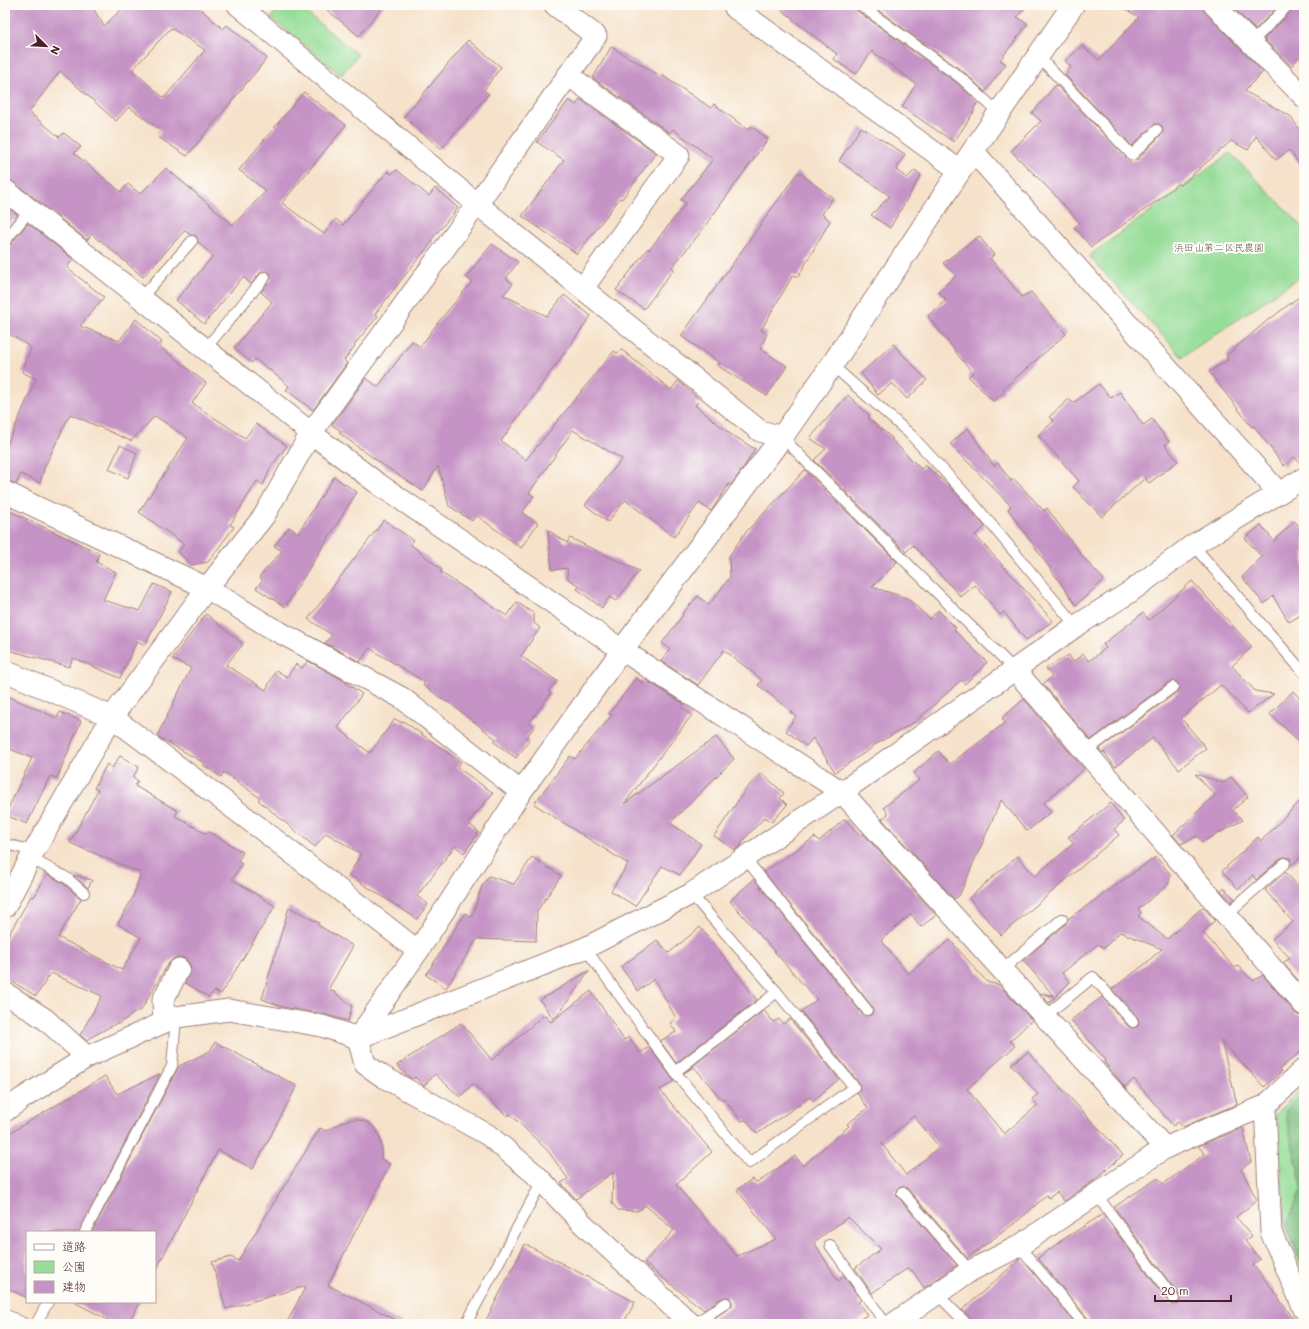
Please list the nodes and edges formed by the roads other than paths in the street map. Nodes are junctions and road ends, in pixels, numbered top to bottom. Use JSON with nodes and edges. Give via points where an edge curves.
{"nodes":[{"id":1,"x":238,"y":5,"type":"edge"},
{"id":2,"x":734,"y":5,"type":"edge"},
{"id":3,"x":860,"y":5,"type":"edge"},
{"id":4,"x":1073,"y":5,"type":"edge"},
{"id":5,"x":1214,"y":5,"type":"edge"},
{"id":6,"x":1288,"y":5,"type":"edge"},
{"id":7,"x":565,"y":8,"type":"edge"},
{"id":8,"x":1251,"y":43,"type":"junction"},
{"id":9,"x":1038,"y":56,"type":"junction"},
{"id":10,"x":568,"y":75,"type":"junction"},
{"id":11,"x":1304,"y":97,"type":"edge"},
{"id":12,"x":999,"y":113,"type":"junction"},
{"id":13,"x":1157,"y":130,"type":"dead end"},
{"id":14,"x":973,"y":151,"type":"junction"},
{"id":15,"x":960,"y":171,"type":"junction"},
{"id":16,"x":5,"y":190,"type":"edge"},
{"id":17,"x":477,"y":204,"type":"junction"},
{"id":18,"x":30,"y":210,"type":"junction"},
{"id":19,"x":5,"y":241,"type":"edge"},
{"id":20,"x":192,"y":241,"type":"dead end"},
{"id":21,"x":265,"y":277,"type":"dead end"},
{"id":22,"x":583,"y":288,"type":"junction"},
{"id":23,"x":141,"y":298,"type":"junction"},
{"id":24,"x":205,"y":349,"type":"junction"},
{"id":25,"x":832,"y":365,"type":"junction"},
{"id":26,"x":311,"y":433,"type":"junction"},
{"id":27,"x":782,"y":437,"type":"junction"},
{"id":28,"x":1304,"y":478,"type":"edge"},
{"id":29,"x":5,"y":492,"type":"edge"},
{"id":30,"x":1280,"y":493,"type":"junction"},
{"id":31,"x":1193,"y":545,"type":"junction"},
{"id":32,"x":208,"y":588,"type":"junction"},
{"id":33,"x":1076,"y":626,"type":"junction"},
{"id":34,"x":622,"y":650,"type":"junction"},
{"id":35,"x":1015,"y":670,"type":"junction"},
{"id":36,"x":5,"y":671,"type":"edge"},
{"id":37,"x":1304,"y":673,"type":"edge"},
{"id":38,"x":1173,"y":687,"type":"dead end"},
{"id":39,"x":112,"y":717,"type":"junction"},
{"id":40,"x":1085,"y":752,"type":"junction"},
{"id":41,"x":521,"y":792,"type":"junction"},
{"id":42,"x":842,"y":792,"type":"junction"},
{"id":43,"x":5,"y":844,"type":"edge"},
{"id":44,"x":32,"y":855,"type":"junction"},
{"id":45,"x":745,"y":858,"type":"junction"},
{"id":46,"x":1285,"y":863,"type":"dead end"},
{"id":47,"x":84,"y":893,"type":"dead end"},
{"id":48,"x":691,"y":894,"type":"junction"},
{"id":49,"x":5,"y":907,"type":"edge"},
{"id":50,"x":1226,"y":915,"type":"junction"},
{"id":51,"x":1062,"y":919,"type":"dead end"},
{"id":52,"x":585,"y":948,"type":"junction"},
{"id":53,"x":418,"y":951,"type":"junction"},
{"id":54,"x":179,"y":969,"type":"dead end"},
{"id":55,"x":1002,"y":970,"type":"junction"},
{"id":56,"x":777,"y":992,"type":"junction"},
{"id":57,"x":5,"y":993,"type":"edge"},
{"id":58,"x":1304,"y":1005,"type":"edge"},
{"id":59,"x":867,"y":1010,"type":"dead end"},
{"id":60,"x":1045,"y":1016,"type":"junction"},
{"id":61,"x":170,"y":1019,"type":"junction"},
{"id":62,"x":1133,"y":1022,"type":"dead end"},
{"id":63,"x":358,"y":1038,"type":"junction"},
{"id":64,"x":87,"y":1057,"type":"junction"},
{"id":65,"x":1304,"y":1069,"type":"edge"},
{"id":66,"x":675,"y":1072,"type":"junction"},
{"id":67,"x":1265,"y":1106,"type":"junction"},
{"id":68,"x":5,"y":1111,"type":"edge"},
{"id":69,"x":1165,"y":1148,"type":"junction"},
{"id":70,"x":542,"y":1181,"type":"junction"},
{"id":71,"x":902,"y":1192,"type":"dead end"},
{"id":72,"x":1096,"y":1194,"type":"junction"},
{"id":73,"x":86,"y":1231,"type":"edge"},
{"id":74,"x":830,"y":1245,"type":"dead end"},
{"id":75,"x":1019,"y":1246,"type":"junction"},
{"id":76,"x":970,"y":1271,"type":"junction"},
{"id":77,"x":936,"y":1294,"type":"junction"},
{"id":78,"x":1174,"y":1299,"type":"dead end"},
{"id":79,"x":47,"y":1303,"type":"edge"},
{"id":80,"x":726,"y":1303,"type":"dead end"},
{"id":81,"x":1304,"y":1309,"type":"edge"},
{"id":82,"x":5,"y":1314,"type":"edge"},
{"id":83,"x":25,"y":1324,"type":"edge"},
{"id":84,"x":36,"y":1324,"type":"edge"},
{"id":85,"x":466,"y":1324,"type":"edge"},
{"id":86,"x":693,"y":1324,"type":"edge"},
{"id":87,"x":886,"y":1324,"type":"edge"},
{"id":88,"x":893,"y":1324,"type":"edge"},
{"id":89,"x":967,"y":1324,"type":"edge"},
{"id":90,"x":1084,"y":1324,"type":"edge"}],
"edges":[{"from":1,"to":17,"type":"street"},
{"from":2,"to":15,"type":"street"},
{"from":3,"to":12,"type":"lane","via":[[960,78]]},
{"from":4,"to":9,"type":"street"},
{"from":5,"to":8,"type":"street"},
{"from":6,"to":8,"type":"lane"},
{"from":7,"to":10,"type":"street","via":[[596,36]]},
{"from":8,"to":11,"type":"street"},
{"from":9,"to":12,"type":"street"},
{"from":9,"to":13,"type":"lane","via":[[1132,155]]},
{"from":10,"to":17,"type":"street"},
{"from":10,"to":22,"type":"street","via":[[679,155]]},
{"from":12,"to":14,"type":"street"},
{"from":14,"to":15,"type":"street"},
{"from":14,"to":30,"type":"street"},
{"from":15,"to":25,"type":"street"},
{"from":16,"to":18,"type":"street"},
{"from":17,"to":22,"type":"street"},
{"from":17,"to":26,"type":"street"},
{"from":18,"to":19,"type":"lane"},
{"from":18,"to":23,"type":"street"},
{"from":20,"to":23,"type":"lane"},
{"from":21,"to":24,"type":"lane"},
{"from":22,"to":27,"type":"street","via":[[760,431]]},
{"from":23,"to":24,"type":"street"},
{"from":24,"to":26,"type":"street"},
{"from":25,"to":27,"type":"street"},
{"from":25,"to":33,"type":"lane","via":[[911,434],[970,499]]},
{"from":26,"to":32,"type":"street","via":[[264,516]]},
{"from":26,"to":34,"type":"street","via":[[377,483]]},
{"from":27,"to":34,"type":"street"},
{"from":27,"to":35,"type":"lane"},
{"from":28,"to":30,"type":"street"},
{"from":29,"to":32,"type":"street"},
{"from":30,"to":31,"type":"street"},
{"from":31,"to":33,"type":"street","via":[[1130,592]]},
{"from":31,"to":37,"type":"lane"},
{"from":32,"to":39,"type":"street"},
{"from":32,"to":41,"type":"street","via":[[268,626],[402,698]]},
{"from":33,"to":35,"type":"street"},
{"from":34,"to":41,"type":"street"},
{"from":34,"to":42,"type":"street"},
{"from":35,"to":40,"type":"street"},
{"from":35,"to":42,"type":"street"},
{"from":36,"to":39,"type":"street"},
{"from":38,"to":40,"type":"lane"},
{"from":39,"to":44,"type":"street"},
{"from":39,"to":53,"type":"street"},
{"from":40,"to":50,"type":"street"},
{"from":41,"to":53,"type":"street"},
{"from":42,"to":45,"type":"street"},
{"from":42,"to":55,"type":"street"},
{"from":43,"to":44,"type":"lane"},
{"from":44,"to":47,"type":"lane","via":[[67,878]]},
{"from":44,"to":49,"type":"street"},
{"from":45,"to":48,"type":"street"},
{"from":45,"to":59,"type":"lane"},
{"from":46,"to":50,"type":"lane"},
{"from":48,"to":52,"type":"street"},
{"from":48,"to":56,"type":"lane"},
{"from":50,"to":58,"type":"street"},
{"from":51,"to":55,"type":"lane"},
{"from":52,"to":63,"type":"street"},
{"from":52,"to":66,"type":"lane"},
{"from":53,"to":63,"type":"street"},
{"from":54,"to":61,"type":"street","via":[[163,1000]]},
{"from":55,"to":60,"type":"street"},
{"from":56,"to":66,"type":"lane"},
{"from":56,"to":66,"type":"lane","via":[[854,1087],[749,1162]]},
{"from":57,"to":64,"type":"street","via":[[45,1018]]},
{"from":60,"to":62,"type":"lane","via":[[1093,977]]},
{"from":60,"to":69,"type":"street"},
{"from":61,"to":63,"type":"street","via":[[229,1010],[322,1026]]},
{"from":61,"to":64,"type":"street"},
{"from":61,"to":73,"type":"lane","via":[[172,1066]]},
{"from":63,"to":70,"type":"street","via":[[365,1064],[488,1135]]},
{"from":64,"to":68,"type":"street"},
{"from":65,"to":67,"type":"street"},
{"from":67,"to":69,"type":"street"},
{"from":67,"to":81,"type":"street","via":[[1271,1232]]},
{"from":69,"to":72,"type":"street"},
{"from":70,"to":85,"type":"lane"},
{"from":70,"to":86,"type":"street","via":[[583,1224]]},
{"from":71,"to":76,"type":"lane"},
{"from":72,"to":75,"type":"street"},
{"from":72,"to":78,"type":"lane"},
{"from":74,"to":87,"type":"lane"},
{"from":75,"to":76,"type":"street"},
{"from":75,"to":90,"type":"lane"},
{"from":76,"to":77,"type":"street"},
{"from":77,"to":88,"type":"street"},
{"from":77,"to":89,"type":"lane"},
{"from":79,"to":84,"type":"lane"},
{"from":80,"to":86,"type":"lane"},
{"from":82,"to":83,"type":"lane"}]}
